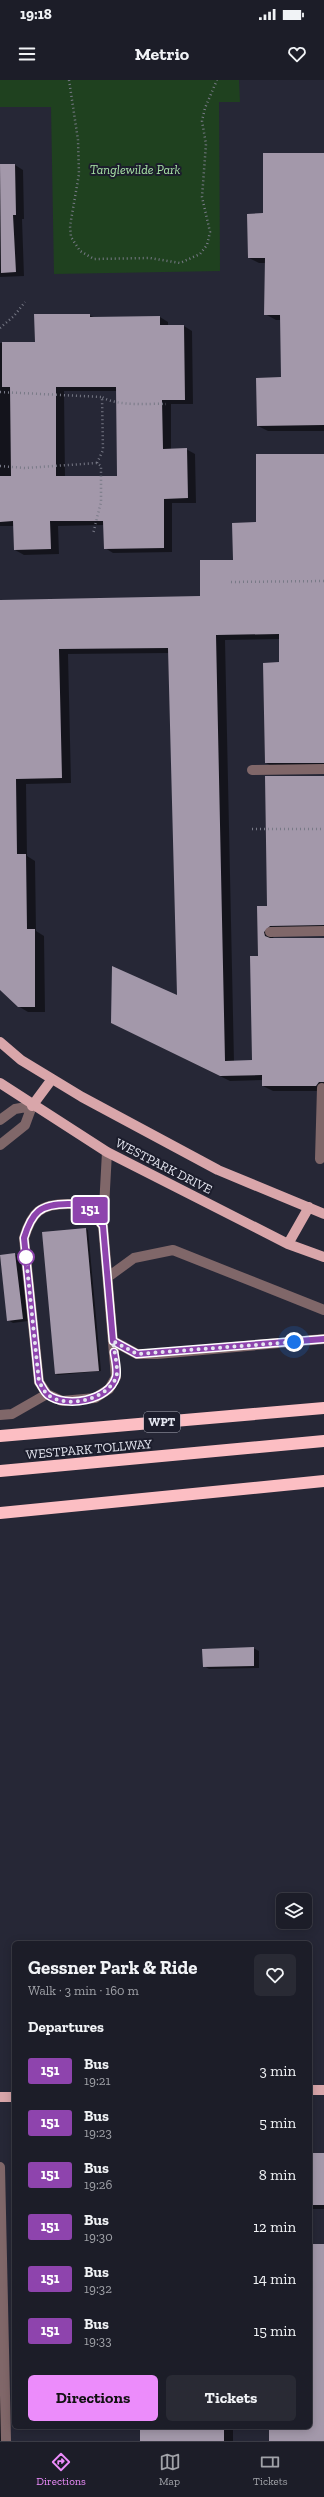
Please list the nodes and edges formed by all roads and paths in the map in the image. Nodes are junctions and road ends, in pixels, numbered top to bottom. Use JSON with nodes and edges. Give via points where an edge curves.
{"nodes":[{"id":1,"x":68,"y":80,"type":"edge"},
{"id":2,"x":217,"y":80,"type":"edge"},
{"id":3,"x":25,"y":302,"type":"dead end"},
{"id":4,"x":0,"y":328,"type":"edge"},
{"id":5,"x":0,"y":392,"type":"edge"},
{"id":6,"x":102,"y":397,"type":"junction"},
{"id":7,"x":166,"y":404,"type":"dead end"},
{"id":8,"x":97,"y":463,"type":"junction"},
{"id":9,"x":0,"y":466,"type":"edge"},
{"id":10,"x":93,"y":534,"type":"dead end"},
{"id":11,"x":324,"y":581,"type":"edge"},
{"id":12,"x":231,"y":582,"type":"dead end"},
{"id":13,"x":324,"y":769,"type":"edge"},
{"id":14,"x":252,"y":770,"type":"dead end"},
{"id":15,"x":252,"y":829,"type":"dead end"},
{"id":16,"x":324,"y":829,"type":"edge"},
{"id":17,"x":324,"y":931,"type":"edge"},
{"id":18,"x":270,"y":932,"type":"dead end"},
{"id":19,"x":0,"y":1042,"type":"edge"},
{"id":20,"x":52,"y":1079,"type":"junction"},
{"id":21,"x":0,"y":1083,"type":"edge"},
{"id":22,"x":322,"y":1088,"type":"dead end"},
{"id":23,"x":32,"y":1106,"type":"junction"},
{"id":24,"x":0,"y":1120,"type":"edge"},
{"id":25,"x":0,"y":1145,"type":"edge"},
{"id":26,"x":107,"y":1152,"type":"junction"},
{"id":27,"x":320,"y":1159,"type":"dead end"},
{"id":28,"x":309,"y":1207,"type":"junction"},
{"id":29,"x":324,"y":1214,"type":"edge"},
{"id":30,"x":103,"y":1226,"type":"junction"},
{"id":31,"x":288,"y":1244,"type":"junction"},
{"id":32,"x":324,"y":1257,"type":"edge"},
{"id":33,"x":108,"y":1278,"type":"junction"},
{"id":34,"x":324,"y":1310,"type":"edge"},
{"id":35,"x":324,"y":1339,"type":"edge"},
{"id":36,"x":113,"y":1341,"type":"junction"},
{"id":37,"x":47,"y":1394,"type":"junction"},
{"id":38,"x":324,"y":1408,"type":"edge"},
{"id":39,"x":0,"y":1415,"type":"edge"},
{"id":40,"x":0,"y":1436,"type":"edge"},
{"id":41,"x":324,"y":1441,"type":"edge"},
{"id":42,"x":0,"y":1471,"type":"edge"},
{"id":43,"x":324,"y":1481,"type":"edge"},
{"id":44,"x":0,"y":1513,"type":"edge"},
{"id":45,"x":312,"y":2090,"type":"edge"},
{"id":46,"x":324,"y":2090,"type":"edge"},
{"id":47,"x":0,"y":2097,"type":"edge"},
{"id":48,"x":12,"y":2097,"type":"edge"},
{"id":49,"x":0,"y":2167,"type":"edge"},
{"id":50,"x":6,"y":2441,"type":"edge"}],
"edges":[{"from":1,"to":2,"type":"path","via":[[78,140],[79,174],[70,226],[71,238],[80,251],[94,259],[150,258],[180,263],[200,254],[207,245],[210,232],[202,197],[206,144],[202,121]]},
{"from":3,"to":4,"type":"path"},
{"from":5,"to":6,"type":"path"},
{"from":6,"to":7,"type":"path","via":[[121,402]]},
{"from":6,"to":8,"type":"path","via":[[103,450]]},
{"from":8,"to":9,"type":"path","via":[[25,468]]},
{"from":8,"to":10,"type":"path","via":[[102,470],[101,502]]},
{"from":11,"to":12,"type":"path"},
{"from":13,"to":14,"type":"lane"},
{"from":15,"to":16,"type":"path"},
{"from":17,"to":18,"type":"lane"},
{"from":19,"to":20,"type":"main road","name":"WESTPARK DRIVE","via":[[21,1060]]},
{"from":20,"to":23,"type":"main road"},
{"from":20,"to":28,"type":"main road","name":"WESTPARK DRIVE","via":[[218,1170]]},
{"from":21,"to":23,"type":"main road","name":"WESTPARK DRIVE"},
{"from":22,"to":27,"type":"lane"},
{"from":23,"to":24,"type":"lane","via":[[15,1109]]},
{"from":23,"to":25,"type":"lane","via":[[25,1125]]},
{"from":23,"to":26,"type":"main road","name":"WESTPARK DRIVE"},
{"from":26,"to":30,"type":"lane"},
{"from":26,"to":31,"type":"main road","name":"WESTPARK DRIVE"},
{"from":28,"to":29,"type":"main road","name":"WESTPARK DRIVE"},
{"from":28,"to":31,"type":"main road"},
{"from":30,"to":33,"type":"lane"},
{"from":30,"to":37,"type":"lane","via":[[83,1204],[61,1204],[41,1208],[30,1219],[24,1238],[25,1249],[39,1382]]},
{"from":31,"to":32,"type":"main road","name":"WESTPARK DRIVE"},
{"from":33,"to":34,"type":"lane","via":[[134,1258],[173,1250]]},
{"from":33,"to":36,"type":"lane"},
{"from":35,"to":36,"type":"lane","via":[[157,1354],[137,1354]]},
{"from":36,"to":37,"type":"lane","via":[[116,1377],[108,1389],[95,1398],[88,1399],[62,1401]]},
{"from":37,"to":39,"type":"lane","via":[[12,1414]]},
{"from":38,"to":40,"type":"highway","name":"WESTPARK TOLLWAY","number":"WPT"},
{"from":41,"to":42,"type":"highway","name":"WESTPARK TOLLWAY"},
{"from":43,"to":44,"type":"highway"},
{"from":45,"to":46,"type":"main road"},
{"from":47,"to":48,"type":"main road"},
{"from":49,"to":50,"type":"lane"}]}
